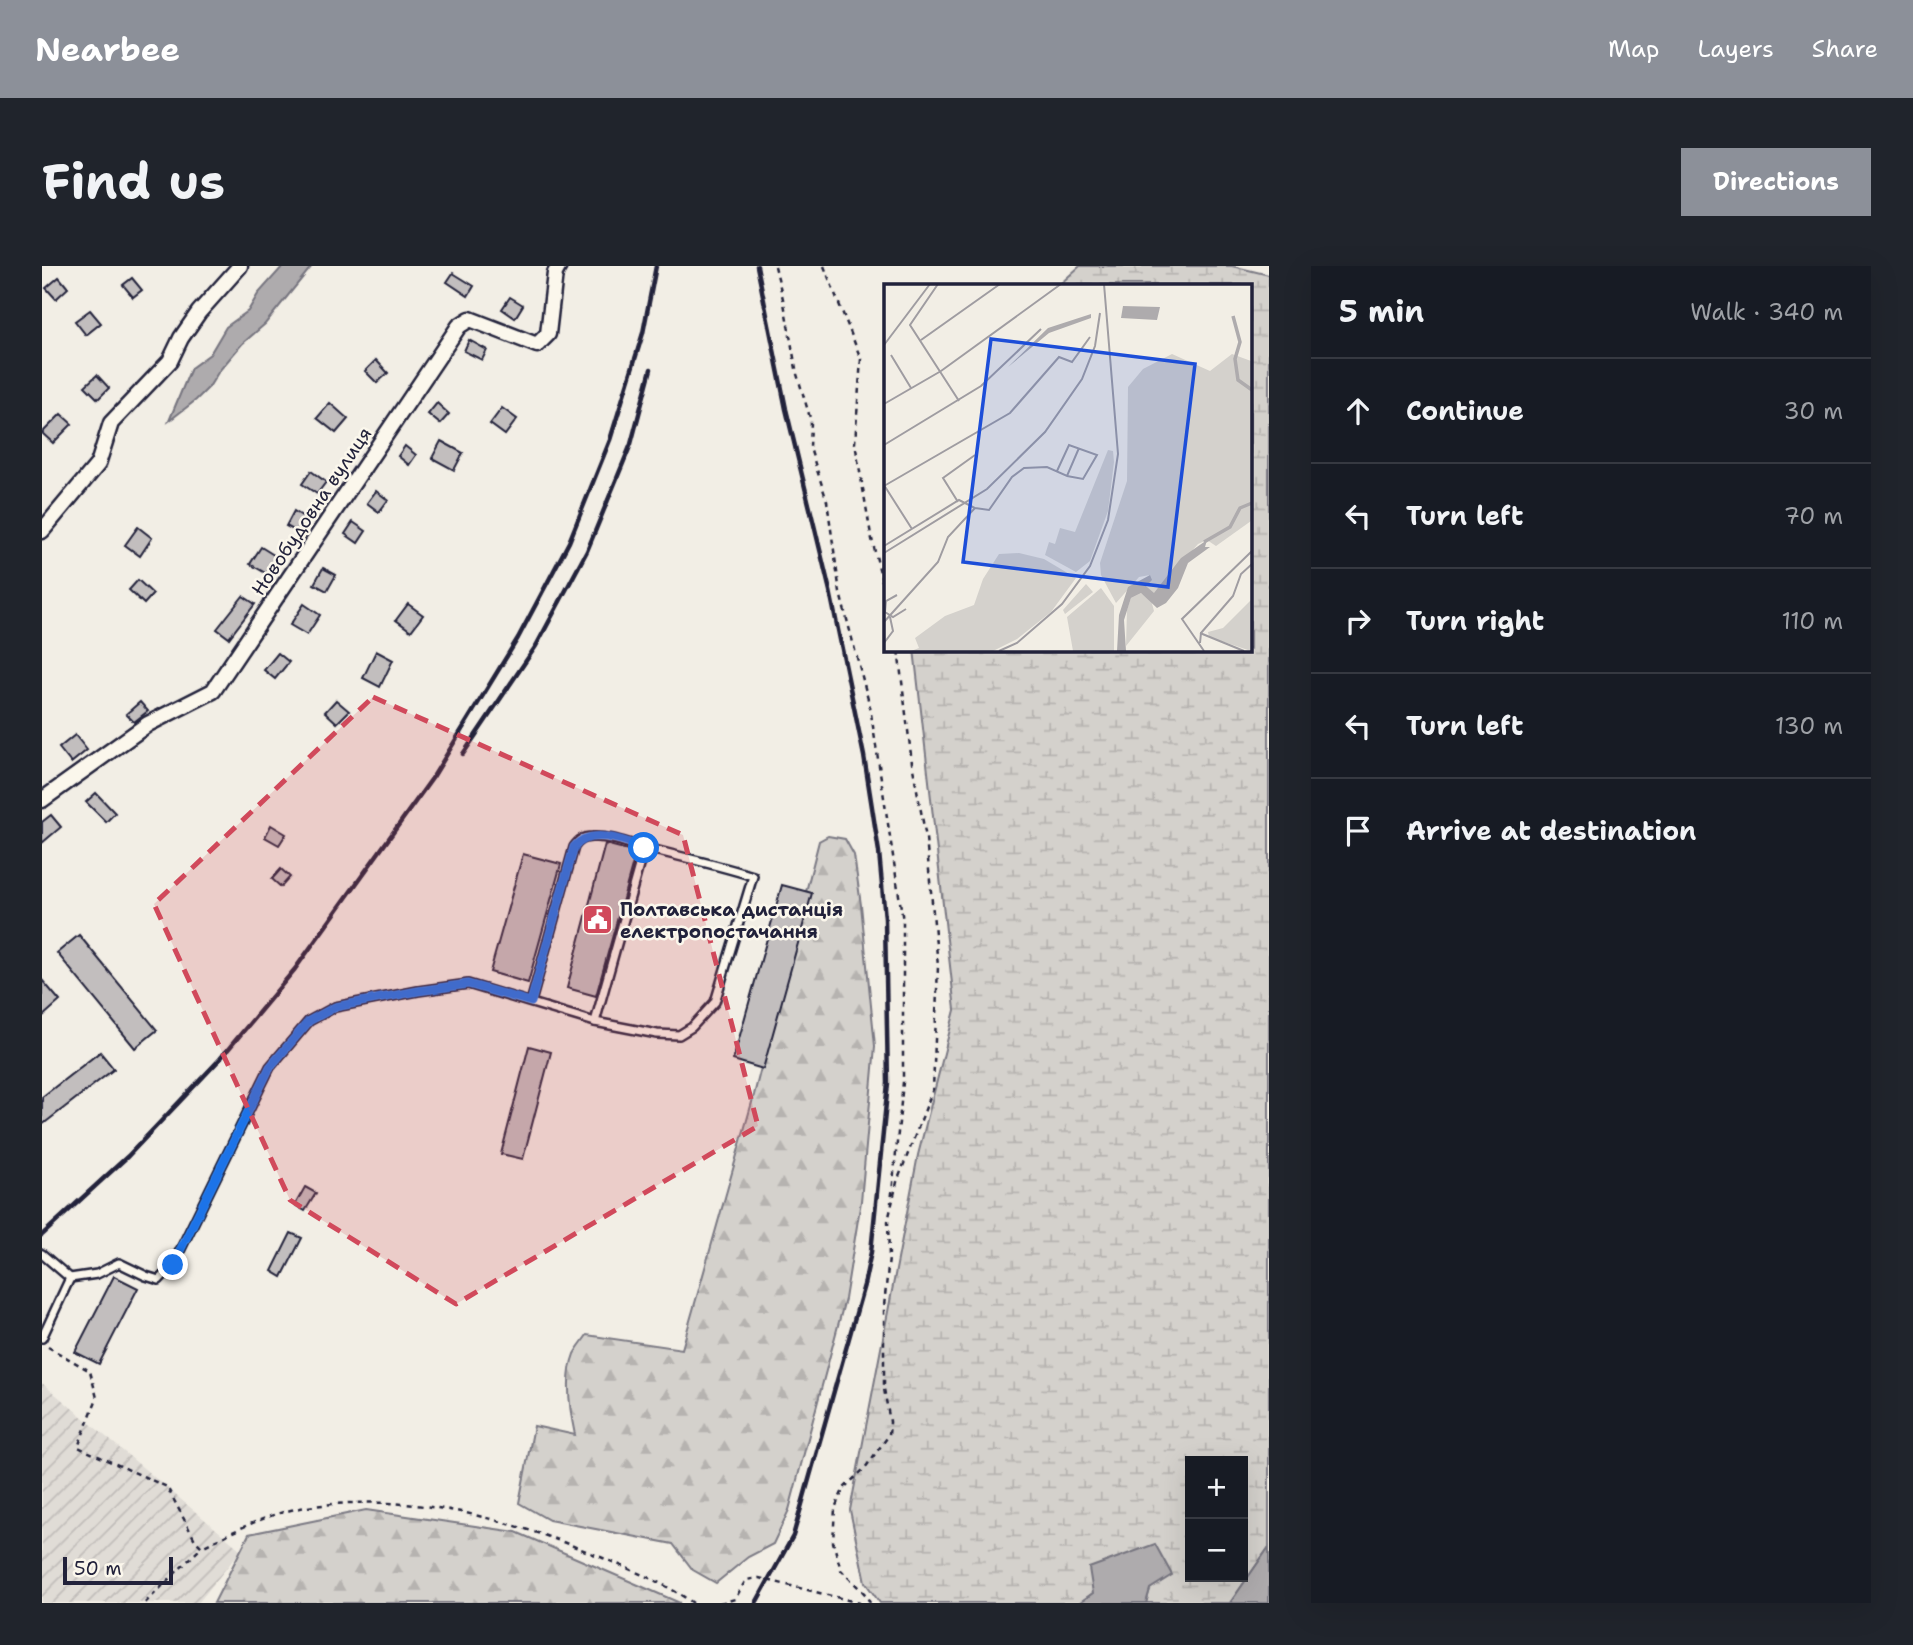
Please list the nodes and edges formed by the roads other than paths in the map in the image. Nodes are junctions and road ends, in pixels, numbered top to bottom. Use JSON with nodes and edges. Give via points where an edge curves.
{"nodes":[{"id":1,"x":240,"y":266,"type":"edge"},
{"id":2,"x":559,"y":266,"type":"edge"},
{"id":3,"x":42,"y":531,"type":"edge"},
{"id":4,"x":42,"y":800,"type":"edge"},
{"id":5,"x":644,"y":848,"type":"junction"},
{"id":6,"x":531,"y":1002,"type":"junction"},
{"id":7,"x":595,"y":1022,"type":"junction"},
{"id":8,"x":42,"y":1254,"type":"edge"},
{"id":9,"x":70,"y":1278,"type":"junction"},
{"id":10,"x":42,"y":1338,"type":"edge"}],
"edges":[{"from":1,"to":3,"type":"street","via":[[199,312],[170,361],[111,424],[98,464]]},
{"from":2,"to":4,"type":"street","name":"Новобудовна вулиця","via":[[548,334],[537,345],[470,319],[459,326],[213,691],[148,724]]},
{"from":5,"to":6,"type":"lane","via":[[616,838],[592,837],[580,839],[574,847]]},
{"from":5,"to":7,"type":"lane"},
{"from":5,"to":7,"type":"lane","via":[[754,876],[716,1002],[692,1027],[679,1035],[657,1034]]},
{"from":6,"to":7,"type":"lane"},
{"from":6,"to":9,"type":"lane","via":[[468,984],[335,1007],[309,1021],[270,1067],[173,1265],[159,1280],[119,1263],[97,1274]]},
{"from":8,"to":9,"type":"lane"},
{"from":9,"to":10,"type":"lane"}]}
